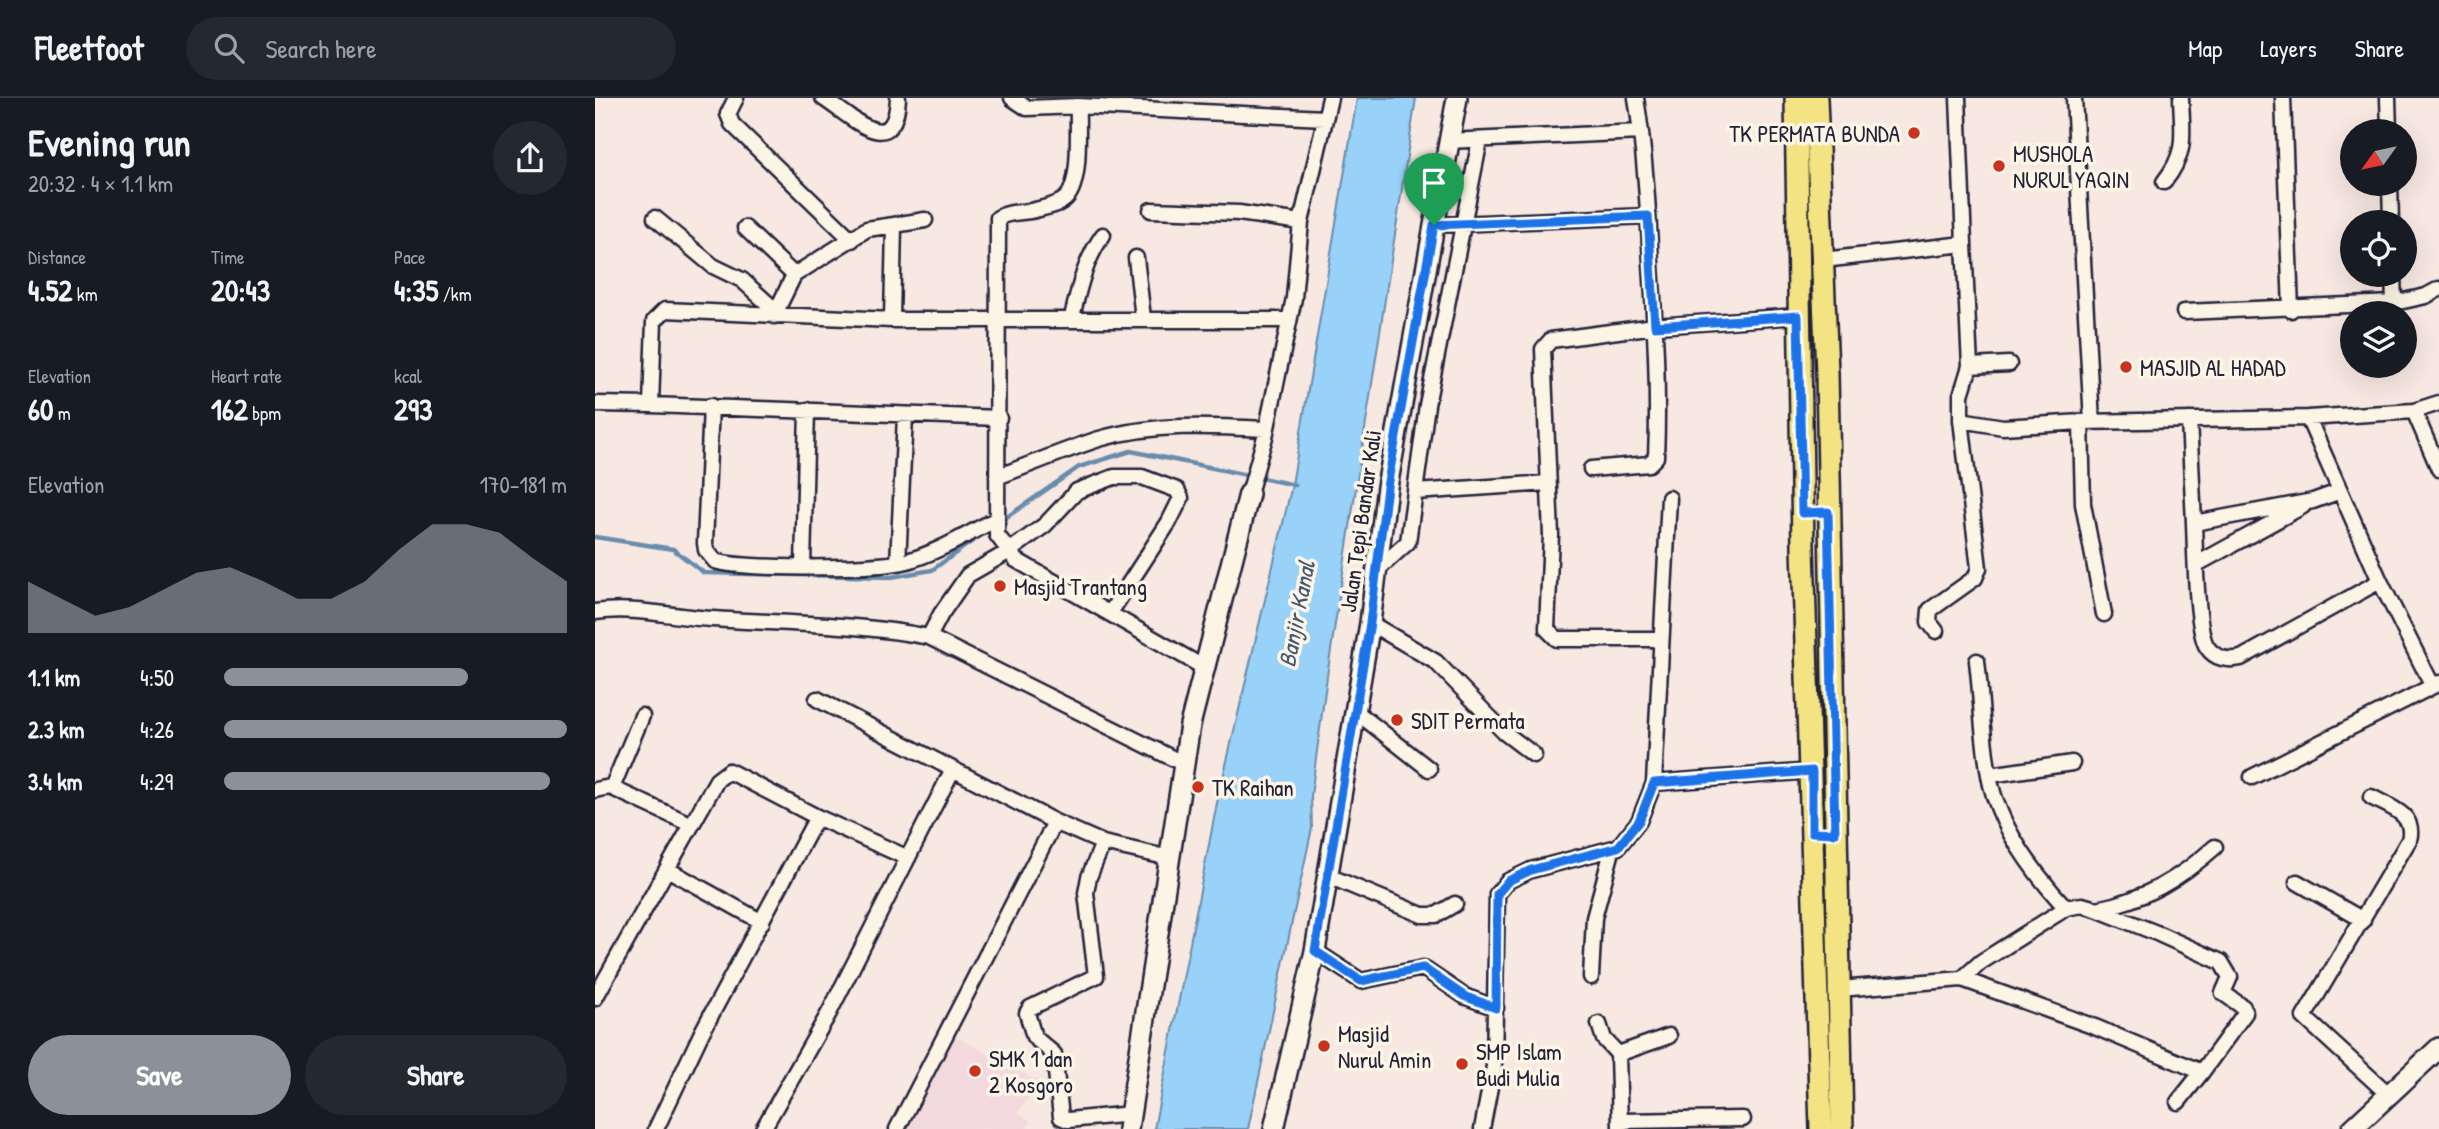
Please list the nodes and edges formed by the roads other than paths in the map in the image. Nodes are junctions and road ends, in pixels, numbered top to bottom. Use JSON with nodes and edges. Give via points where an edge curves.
{"nodes":[{"id":1,"x":736,"y":98,"type":"edge"},
{"id":2,"x":823,"y":98,"type":"edge"},
{"id":3,"x":898,"y":98,"type":"edge"},
{"id":4,"x":1012,"y":98,"type":"edge"},
{"id":5,"x":1330,"y":98,"type":"edge"},
{"id":6,"x":1457,"y":98,"type":"edge"},
{"id":7,"x":1636,"y":98,"type":"edge"},
{"id":8,"x":1796,"y":98,"type":"edge"},
{"id":9,"x":1816,"y":98,"type":"edge"},
{"id":10,"x":1958,"y":98,"type":"edge"},
{"id":11,"x":2074,"y":98,"type":"edge"},
{"id":12,"x":2181,"y":98,"type":"edge"},
{"id":13,"x":2283,"y":98,"type":"edge"},
{"id":14,"x":2388,"y":98,"type":"edge"},
{"id":15,"x":1078,"y":106,"type":"junction"},
{"id":16,"x":1325,"y":118,"type":"junction"},
{"id":17,"x":2389,"y":119,"type":"edge"},
{"id":18,"x":1641,"y":132,"type":"junction"},
{"id":19,"x":1480,"y":140,"type":"junction"},
{"id":20,"x":1448,"y":141,"type":"junction"},
{"id":21,"x":2164,"y":182,"type":"dead end"},
{"id":22,"x":1151,"y":210,"type":"dead end"},
{"id":23,"x":1648,"y":216,"type":"junction"},
{"id":24,"x":655,"y":218,"type":"dead end"},
{"id":25,"x":925,"y":220,"type":"dead end"},
{"id":26,"x":1301,"y":222,"type":"junction"},
{"id":27,"x":1464,"y":224,"type":"junction"},
{"id":28,"x":894,"y":225,"type":"junction"},
{"id":29,"x":1434,"y":225,"type":"junction"},
{"id":30,"x":745,"y":228,"type":"dead end"},
{"id":31,"x":1103,"y":235,"type":"dead end"},
{"id":32,"x":852,"y":240,"type":"junction"},
{"id":33,"x":1964,"y":244,"type":"junction"},
{"id":34,"x":1136,"y":258,"type":"dead end"},
{"id":35,"x":1823,"y":260,"type":"junction"},
{"id":36,"x":794,"y":275,"type":"junction"},
{"id":37,"x":2439,"y":289,"type":"edge"},
{"id":38,"x":2403,"y":301,"type":"edge"},
{"id":39,"x":2340,"y":307,"type":"edge"},
{"id":40,"x":2291,"y":310,"type":"junction"},
{"id":41,"x":2184,"y":312,"type":"dead end"},
{"id":42,"x":775,"y":314,"type":"junction"},
{"id":43,"x":1798,"y":316,"type":"junction"},
{"id":44,"x":1072,"y":317,"type":"junction"},
{"id":45,"x":1143,"y":318,"type":"junction"},
{"id":46,"x":892,"y":320,"type":"junction"},
{"id":47,"x":997,"y":320,"type":"junction"},
{"id":48,"x":1289,"y":320,"type":"junction"},
{"id":49,"x":1655,"y":326,"type":"junction"},
{"id":50,"x":2009,"y":363,"type":"dead end"},
{"id":51,"x":1970,"y":366,"type":"junction"},
{"id":52,"x":2439,"y":403,"type":"edge"},
{"id":53,"x":595,"y":404,"type":"edge"},
{"id":54,"x":651,"y":405,"type":"junction"},
{"id":55,"x":711,"y":406,"type":"junction"},
{"id":56,"x":807,"y":410,"type":"junction"},
{"id":57,"x":2414,"y":411,"type":"junction"},
{"id":58,"x":905,"y":416,"type":"junction"},
{"id":59,"x":999,"y":418,"type":"junction"},
{"id":60,"x":2308,"y":418,"type":"junction"},
{"id":61,"x":1961,"y":420,"type":"junction"},
{"id":62,"x":2189,"y":420,"type":"junction"},
{"id":63,"x":2087,"y":422,"type":"junction"},
{"id":64,"x":1266,"y":433,"type":"junction"},
{"id":65,"x":1591,"y":469,"type":"dead end"},
{"id":66,"x":2439,"y":469,"type":"edge"},
{"id":67,"x":997,"y":477,"type":"junction"},
{"id":68,"x":1548,"y":483,"type":"junction"},
{"id":69,"x":1415,"y":492,"type":"junction"},
{"id":70,"x":2339,"y":492,"type":"junction"},
{"id":71,"x":1249,"y":494,"type":"joint"},
{"id":72,"x":1669,"y":498,"type":"dead end"},
{"id":73,"x":2313,"y":501,"type":"junction"},
{"id":74,"x":1828,"y":512,"type":"junction"},
{"id":75,"x":1802,"y":513,"type":"junction"},
{"id":76,"x":2194,"y":523,"type":"junction"},
{"id":77,"x":996,"y":526,"type":"junction"},
{"id":78,"x":1008,"y":552,"type":"junction"},
{"id":79,"x":898,"y":563,"type":"junction"},
{"id":80,"x":2197,"y":564,"type":"junction"},
{"id":81,"x":803,"y":566,"type":"junction"},
{"id":82,"x":1376,"y":571,"type":"junction"},
{"id":83,"x":2380,"y":581,"type":"junction"},
{"id":84,"x":595,"y":612,"type":"edge"},
{"id":85,"x":1110,"y":613,"type":"junction"},
{"id":86,"x":2104,"y":614,"type":"dead end"},
{"id":87,"x":1370,"y":623,"type":"junction"},
{"id":88,"x":1936,"y":631,"type":"dead end"},
{"id":89,"x":929,"y":637,"type":"junction"},
{"id":90,"x":1660,"y":639,"type":"junction"},
{"id":91,"x":1977,"y":662,"type":"dead end"},
{"id":92,"x":1203,"y":667,"type":"junction"},
{"id":93,"x":2436,"y":684,"type":"edge"},
{"id":94,"x":817,"y":699,"type":"dead end"},
{"id":95,"x":1355,"y":710,"type":"junction"},
{"id":96,"x":642,"y":716,"type":"dead end"},
{"id":97,"x":1534,"y":755,"type":"dead end"},
{"id":98,"x":2072,"y":762,"type":"dead end"},
{"id":99,"x":1184,"y":764,"type":"junction"},
{"id":100,"x":953,"y":769,"type":"junction"},
{"id":101,"x":1429,"y":769,"type":"dead end"},
{"id":102,"x":1812,"y":771,"type":"junction"},
{"id":103,"x":1990,"y":775,"type":"junction"},
{"id":104,"x":2252,"y":777,"type":"dead end"},
{"id":105,"x":1654,"y":783,"type":"junction"},
{"id":106,"x":612,"y":788,"type":"junction"},
{"id":107,"x":595,"y":790,"type":"edge"},
{"id":108,"x":2371,"y":797,"type":"dead end"},
{"id":109,"x":817,"y":817,"type":"junction"},
{"id":110,"x":1055,"y":822,"type":"junction"},
{"id":111,"x":692,"y":824,"type":"junction"},
{"id":112,"x":1812,"y":832,"type":"junction"},
{"id":113,"x":1835,"y":833,"type":"junction"},
{"id":114,"x":1103,"y":843,"type":"junction"},
{"id":115,"x":2215,"y":848,"type":"dead end"},
{"id":116,"x":1612,"y":851,"type":"junction"},
{"id":117,"x":908,"y":858,"type":"junction"},
{"id":118,"x":1170,"y":858,"type":"junction"},
{"id":119,"x":667,"y":869,"type":"junction"},
{"id":120,"x":1326,"y":875,"type":"junction"},
{"id":121,"x":2297,"y":882,"type":"dead end"},
{"id":122,"x":1455,"y":904,"type":"dead end"},
{"id":123,"x":2066,"y":908,"type":"junction"},
{"id":124,"x":2096,"y":909,"type":"junction"},
{"id":125,"x":2364,"y":920,"type":"junction"},
{"id":126,"x":762,"y":922,"type":"junction"},
{"id":127,"x":1315,"y":951,"type":"junction"},
{"id":128,"x":1591,"y":977,"type":"dead end"},
{"id":129,"x":1962,"y":979,"type":"junction"},
{"id":130,"x":1839,"y":989,"type":"junction"},
{"id":131,"x":595,"y":998,"type":"edge"},
{"id":132,"x":1496,"y":1008,"type":"junction"},
{"id":133,"x":1599,"y":1024,"type":"dead end"},
{"id":134,"x":1669,"y":1036,"type":"dead end"},
{"id":135,"x":2439,"y":1048,"type":"edge"},
{"id":136,"x":1618,"y":1054,"type":"junction"},
{"id":137,"x":2202,"y":1072,"type":"junction"},
{"id":138,"x":2388,"y":1094,"type":"junction"},
{"id":139,"x":2178,"y":1102,"type":"dead end"},
{"id":140,"x":1743,"y":1119,"type":"dead end"},
{"id":141,"x":1130,"y":1122,"type":"edge"},
{"id":142,"x":1620,"y":1125,"type":"edge"},
{"id":143,"x":656,"y":1129,"type":"edge"},
{"id":144,"x":763,"y":1129,"type":"edge"},
{"id":145,"x":897,"y":1129,"type":"edge"},
{"id":146,"x":1274,"y":1129,"type":"edge"},
{"id":147,"x":1482,"y":1129,"type":"edge"},
{"id":148,"x":1821,"y":1129,"type":"edge"},
{"id":149,"x":1842,"y":1129,"type":"edge"},
{"id":150,"x":2352,"y":1129,"type":"edge"}],
"edges":[{"from":1,"to":32,"type":"street","via":[[728,114],[732,124]]},
{"from":2,"to":3,"type":"street","via":[[870,130],[883,132],[893,128]]},
{"from":4,"to":15,"type":"street","via":[[1027,108]]},
{"from":5,"to":16,"type":"street"},
{"from":6,"to":20,"type":"street","name":"Jalan Tepi Bandar Kali"},
{"from":7,"to":18,"type":"street"},
{"from":8,"to":43,"type":"main road"},
{"from":9,"to":35,"type":"main road"},
{"from":10,"to":33,"type":"street"},
{"from":11,"to":63,"type":"street"},
{"from":12,"to":21,"type":"street","via":[[2182,149],[2178,165]]},
{"from":13,"to":40,"type":"street"},
{"from":14,"to":17,"type":"street"},
{"from":15,"to":16,"type":"street"},
{"from":15,"to":47,"type":"street","via":[[1073,188],[1057,204],[998,218]]},
{"from":16,"to":26,"type":"street"},
{"from":18,"to":19,"type":"street"},
{"from":18,"to":23,"type":"street"},
{"from":19,"to":20,"type":"street"},
{"from":19,"to":27,"type":"street"},
{"from":20,"to":29,"type":"street","name":"Jalan Tepi Bandar Kali"},
{"from":22,"to":26,"type":"street","via":[[1239,213]]},
{"from":23,"to":27,"type":"street"},
{"from":23,"to":49,"type":"street"},
{"from":24,"to":42,"type":"street","via":[[713,266],[738,278]]},
{"from":25,"to":28,"type":"street"},
{"from":26,"to":48,"type":"street"},
{"from":27,"to":29,"type":"street"},
{"from":27,"to":69,"type":"street","via":[[1427,405]]},
{"from":28,"to":32,"type":"street","via":[[872,227]]},
{"from":28,"to":46,"type":"street"},
{"from":29,"to":82,"type":"street","name":"Jalan Tepi Bandar Kali"},
{"from":30,"to":36,"type":"street"},
{"from":31,"to":44,"type":"street","via":[[1092,249]]},
{"from":32,"to":36,"type":"street"},
{"from":33,"to":35,"type":"street"},
{"from":33,"to":51,"type":"street"},
{"from":34,"to":45,"type":"street"},
{"from":35,"to":74,"type":"main road"},
{"from":36,"to":42,"type":"street"},
{"from":37,"to":38,"type":"street"},
{"from":39,"to":40,"type":"street"},
{"from":40,"to":41,"type":"street"},
{"from":42,"to":46,"type":"street"},
{"from":42,"to":54,"type":"street","via":[[660,312],[654,321]]},
{"from":43,"to":49,"type":"street"},
{"from":43,"to":75,"type":"main road"},
{"from":44,"to":45,"type":"street"},
{"from":44,"to":47,"type":"street"},
{"from":45,"to":48,"type":"street"},
{"from":46,"to":47,"type":"street"},
{"from":47,"to":59,"type":"street"},
{"from":48,"to":64,"type":"street"},
{"from":49,"to":65,"type":"street","via":[[1659,406],[1655,459],[1649,464]]},
{"from":49,"to":68,"type":"street","via":[[1546,344]]},
{"from":50,"to":51,"type":"street"},
{"from":51,"to":61,"type":"street","via":[[1961,395]]},
{"from":52,"to":57,"type":"street"},
{"from":53,"to":54,"type":"street"},
{"from":54,"to":55,"type":"street"},
{"from":55,"to":56,"type":"street"},
{"from":55,"to":81,"type":"street","via":[[705,543],[709,556],[721,563]]},
{"from":56,"to":58,"type":"street"},
{"from":56,"to":81,"type":"street"},
{"from":57,"to":60,"type":"street"},
{"from":57,"to":66,"type":"street"},
{"from":58,"to":59,"type":"street"},
{"from":58,"to":79,"type":"street"},
{"from":59,"to":67,"type":"street"},
{"from":60,"to":62,"type":"street"},
{"from":60,"to":70,"type":"street"},
{"from":61,"to":63,"type":"street","via":[[2003,427]]},
{"from":61,"to":88,"type":"street","via":[[1979,568],[1975,578],[1930,610],[1929,622]]},
{"from":62,"to":63,"type":"street"},
{"from":62,"to":76,"type":"street"},
{"from":63,"to":86,"type":"street","via":[[2083,504]]},
{"from":64,"to":67,"type":"street","via":[[1197,425],[1133,432],[1100,439]]},
{"from":64,"to":71,"type":"street"},
{"from":67,"to":77,"type":"street"},
{"from":68,"to":69,"type":"street"},
{"from":68,"to":90,"type":"street","via":[[1549,633],[1557,639]]},
{"from":69,"to":82,"type":"street","via":[[1408,542]]},
{"from":70,"to":73,"type":"street"},
{"from":70,"to":83,"type":"street"},
{"from":71,"to":92,"type":"street"},
{"from":72,"to":90,"type":"street"},
{"from":73,"to":76,"type":"street"},
{"from":73,"to":80,"type":"street"},
{"from":74,"to":75,"type":"main road"},
{"from":74,"to":113,"type":"main road"},
{"from":75,"to":102,"type":"main road"},
{"from":76,"to":80,"type":"street"},
{"from":77,"to":78,"type":"street"},
{"from":77,"to":79,"type":"street"},
{"from":78,"to":85,"type":"street"},
{"from":78,"to":85,"type":"street","via":[[1045,525],[1077,491],[1114,477],[1143,477],[1177,489],[1181,498],[1169,522]]},
{"from":78,"to":89,"type":"street","via":[[968,575]]},
{"from":79,"to":81,"type":"street"},
{"from":80,"to":83,"type":"street","via":[[2202,639],[2208,649],[2225,659],[2241,658]]},
{"from":82,"to":87,"type":"street","name":"Jalan Tepi Bandar Kali"},
{"from":83,"to":93,"type":"street"},
{"from":84,"to":89,"type":"street","via":[[635,610],[827,624]]},
{"from":85,"to":92,"type":"street"},
{"from":87,"to":95,"type":"street","name":"Jalan Tepi Bandar Kali"},
{"from":87,"to":97,"type":"street","via":[[1436,662],[1505,733]]},
{"from":89,"to":99,"type":"street"},
{"from":90,"to":105,"type":"street"},
{"from":91,"to":103,"type":"street"},
{"from":92,"to":99,"type":"street"},
{"from":93,"to":104,"type":"street"},
{"from":94,"to":100,"type":"street"},
{"from":95,"to":101,"type":"street"},
{"from":95,"to":120,"type":"street","name":"Jalan Tepi Bandar Kali"},
{"from":96,"to":106,"type":"street"},
{"from":98,"to":103,"type":"street"},
{"from":99,"to":118,"type":"street"},
{"from":100,"to":110,"type":"street"},
{"from":100,"to":117,"type":"street"},
{"from":102,"to":105,"type":"street"},
{"from":102,"to":112,"type":"main road"},
{"from":103,"to":123,"type":"street","via":[[1998,805],[2020,847]]},
{"from":105,"to":116,"type":"street","via":[[1639,821]]},
{"from":106,"to":107,"type":"street"},
{"from":106,"to":111,"type":"street"},
{"from":108,"to":125,"type":"street","via":[[2404,814],[2411,834]]},
{"from":109,"to":111,"type":"street","via":[[729,771],[720,775]]},
{"from":109,"to":117,"type":"street"},
{"from":109,"to":126,"type":"street"},
{"from":110,"to":114,"type":"street"},
{"from":110,"to":145,"type":"street"},
{"from":111,"to":119,"type":"street"},
{"from":112,"to":113,"type":"main road"},
{"from":112,"to":148,"type":"main road"},
{"from":113,"to":130,"type":"main road"},
{"from":114,"to":118,"type":"street"},
{"from":114,"to":141,"type":"street","via":[[1086,893],[1096,976],[1027,1013],[1034,1037],[1054,1054],[1062,1118]]},
{"from":115,"to":124,"type":"street","via":[[2162,887]]},
{"from":116,"to":128,"type":"street","via":[[1594,918]]},
{"from":116,"to":132,"type":"street","via":[[1531,870],[1502,886],[1497,894]]},
{"from":117,"to":144,"type":"street"},
{"from":118,"to":141,"type":"street"},
{"from":119,"to":126,"type":"street"},
{"from":119,"to":131,"type":"street"},
{"from":120,"to":122,"type":"street","via":[[1422,915],[1436,915]]},
{"from":120,"to":127,"type":"street","name":"Jalan Tepi Bandar Kali"},
{"from":121,"to":125,"type":"street"},
{"from":123,"to":124,"type":"street","via":[[2082,905]]},
{"from":123,"to":129,"type":"street"},
{"from":124,"to":137,"type":"street","via":[[2225,966],[2229,977],[2223,993],[2245,1013]]},
{"from":125,"to":138,"type":"street","via":[[2304,1017]]},
{"from":126,"to":143,"type":"street"},
{"from":127,"to":132,"type":"street","via":[[1361,981],[1423,968],[1464,996]]},
{"from":127,"to":146,"type":"street","name":"Jalan Tepi Bandar Kali"},
{"from":129,"to":130,"type":"street"},
{"from":129,"to":137,"type":"street"},
{"from":130,"to":149,"type":"main road"},
{"from":132,"to":147,"type":"street","via":[[1494,1066]]},
{"from":133,"to":136,"type":"street","via":[[1604,1039]]},
{"from":134,"to":136,"type":"street"},
{"from":135,"to":138,"type":"street"},
{"from":136,"to":142,"type":"street"},
{"from":137,"to":139,"type":"street"},
{"from":138,"to":150,"type":"street"},
{"from":140,"to":142,"type":"street"}]}
